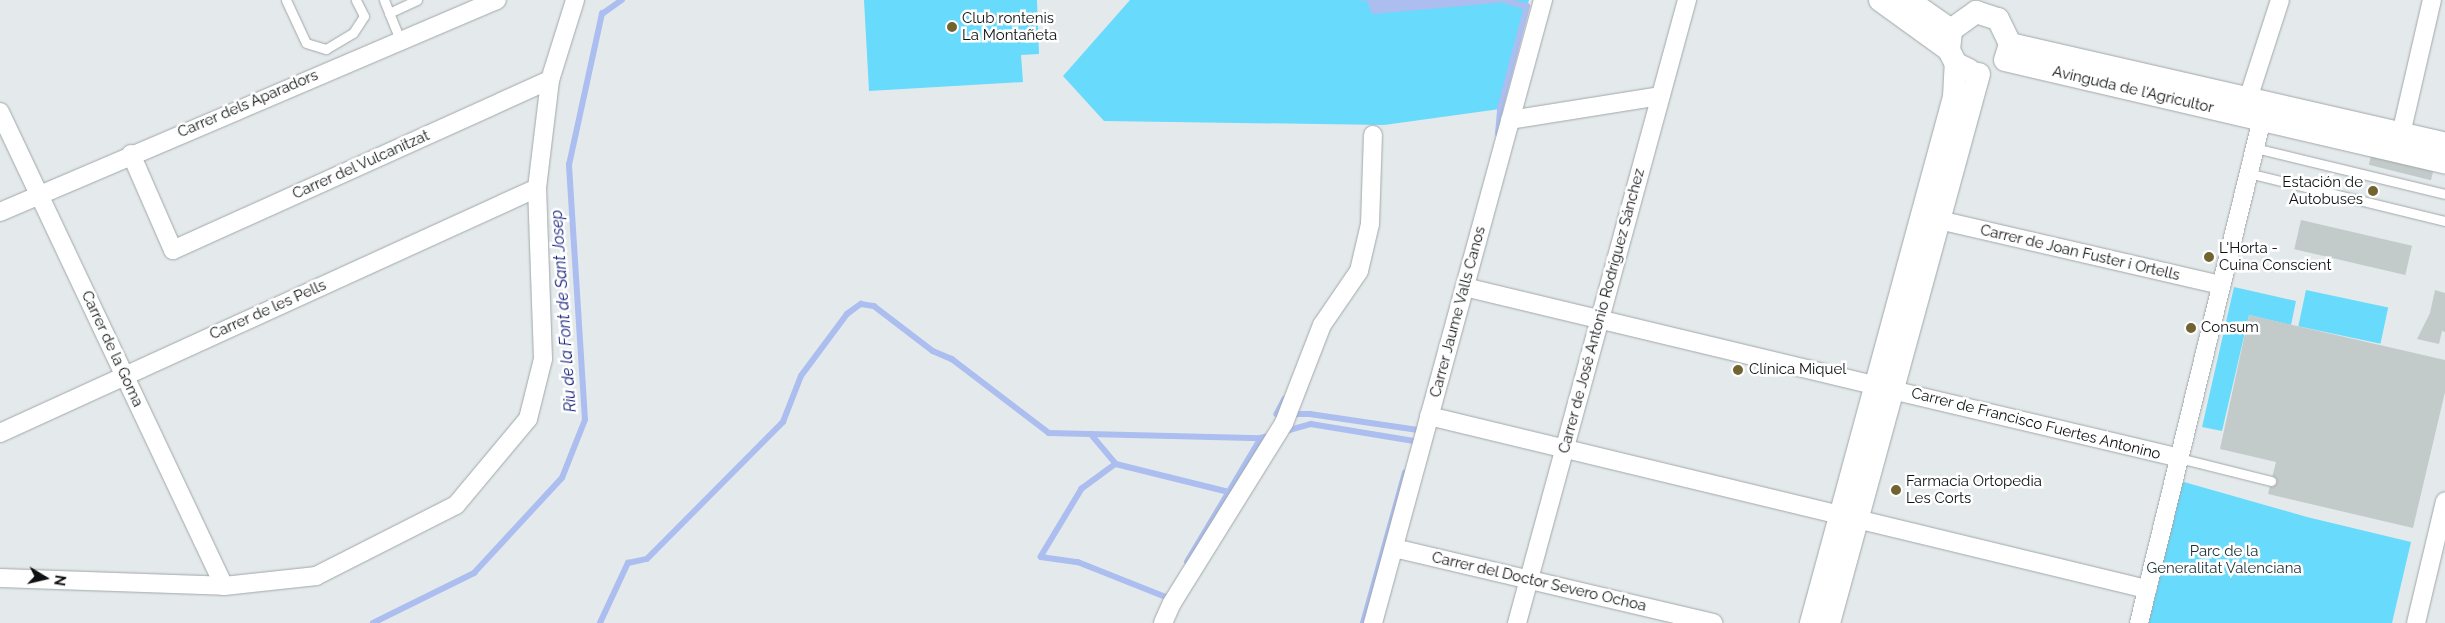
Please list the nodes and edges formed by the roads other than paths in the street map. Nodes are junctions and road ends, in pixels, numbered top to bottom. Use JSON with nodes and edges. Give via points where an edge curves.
{"nodes":[{"id":1,"x":286,"y":0,"type":"edge"},
{"id":2,"x":356,"y":0,"type":"edge"},
{"id":3,"x":384,"y":0,"type":"edge"},
{"id":4,"x":417,"y":0,"type":"edge"},
{"id":5,"x":497,"y":0,"type":"edge"},
{"id":6,"x":575,"y":0,"type":"edge"},
{"id":7,"x":1542,"y":0,"type":"edge"},
{"id":8,"x":1686,"y":0,"type":"edge"},
{"id":9,"x":1880,"y":0,"type":"edge"},
{"id":10,"x":1908,"y":0,"type":"edge"},
{"id":11,"x":2280,"y":0,"type":"edge"},
{"id":12,"x":2432,"y":0,"type":"edge"},
{"id":13,"x":1978,"y":6,"type":"edge"},
{"id":14,"x":2001,"y":9,"type":"edge"},
{"id":15,"x":389,"y":13,"type":"junction"},
{"id":16,"x":400,"y":40,"type":"junction"},
{"id":17,"x":1952,"y":48,"type":"junction"},
{"id":18,"x":2007,"y":52,"type":"junction"},
{"id":19,"x":1979,"y":74,"type":"junction"},
{"id":20,"x":550,"y":80,"type":"junction"},
{"id":21,"x":1660,"y":96,"type":"junction"},
{"id":22,"x":2248,"y":99,"type":"junction"},
{"id":23,"x":0,"y":112,"type":"edge"},
{"id":24,"x":2262,"y":119,"type":"junction"},
{"id":25,"x":1510,"y":120,"type":"junction"},
{"id":26,"x":2400,"y":134,"type":"junction"},
{"id":27,"x":1373,"y":135,"type":"dead end"},
{"id":28,"x":2445,"y":144,"type":"edge"},
{"id":29,"x":2255,"y":148,"type":"junction"},
{"id":30,"x":131,"y":154,"type":"junction"},
{"id":31,"x":2445,"y":162,"type":"edge"},
{"id":32,"x":2248,"y":173,"type":"junction"},
{"id":33,"x":537,"y":188,"type":"junction"},
{"id":34,"x":2445,"y":194,"type":"edge"},
{"id":35,"x":39,"y":195,"type":"junction"},
{"id":36,"x":0,"y":212,"type":"edge"},
{"id":37,"x":1930,"y":218,"type":"junction"},
{"id":38,"x":2445,"y":221,"type":"edge"},
{"id":39,"x":2221,"y":285,"type":"junction"},
{"id":40,"x":1465,"y":287,"type":"junction"},
{"id":41,"x":1600,"y":320,"type":"junction"},
{"id":42,"x":124,"y":375,"type":"junction"},
{"id":43,"x":1884,"y":388,"type":"junction"},
{"id":44,"x":1429,"y":416,"type":"junction"},
{"id":45,"x":0,"y":434,"type":"edge"},
{"id":46,"x":1564,"y":449,"type":"junction"},
{"id":47,"x":2179,"y":458,"type":"junction"},
{"id":48,"x":2271,"y":481,"type":"dead end"},
{"id":49,"x":2444,"y":511,"type":"edge"},
{"id":50,"x":1849,"y":517,"type":"junction"},
{"id":51,"x":1394,"y":548,"type":"junction"},
{"id":52,"x":0,"y":578,"type":"edge"},
{"id":53,"x":1529,"y":579,"type":"junction"},
{"id":54,"x":224,"y":586,"type":"junction"},
{"id":55,"x":2147,"y":588,"type":"junction"},
{"id":56,"x":1163,"y":623,"type":"edge"},
{"id":57,"x":1373,"y":623,"type":"edge"},
{"id":58,"x":1517,"y":623,"type":"edge"},
{"id":59,"x":1713,"y":623,"type":"edge"},
{"id":60,"x":1811,"y":623,"type":"edge"},
{"id":61,"x":1829,"y":623,"type":"edge"},
{"id":62,"x":2139,"y":623,"type":"edge"},
{"id":63,"x":2416,"y":623,"type":"edge"}],
"edges":[{"from":1,"to":2,"type":"lane","via":[[306,43],[326,49],[353,33],[364,16]]},
{"from":3,"to":15,"type":"lane"},
{"from":4,"to":15,"type":"lane"},
{"from":5,"to":16,"type":"street","name":"Carrer dels Aparadors"},
{"from":6,"to":20,"type":"street"},
{"from":7,"to":25,"type":"street","name":"Carrer Jaume Valls Canos"},
{"from":8,"to":21,"type":"street","name":"Carrer de José Antonio Rodríguez Sánchez"},
{"from":9,"to":17,"type":"street"},
{"from":10,"to":17,"type":"street"},
{"from":11,"to":22,"type":"street"},
{"from":12,"to":26,"type":"street"},
{"from":13,"to":14,"type":"street"},
{"from":13,"to":17,"type":"street"},
{"from":14,"to":18,"type":"street"},
{"from":15,"to":16,"type":"lane"},
{"from":16,"to":30,"type":"street","name":"Carrer dels Aparadors"},
{"from":17,"to":19,"type":"street"},
{"from":17,"to":37,"type":"street","via":[[1954,97]]},
{"from":18,"to":19,"type":"street"},
{"from":18,"to":22,"type":"street","name":"Avinguda de l'Agricultor"},
{"from":18,"to":24,"type":"street","name":"Avinguda de l'Agricultor"},
{"from":19,"to":37,"type":"street"},
{"from":20,"to":30,"type":"street","name":"Carrer del Vulcanitzat","via":[[173,250]]},
{"from":20,"to":33,"type":"street"},
{"from":21,"to":25,"type":"street"},
{"from":21,"to":41,"type":"street","name":"Carrer de José Antonio Rodríguez Sánchez"},
{"from":22,"to":24,"type":"street"},
{"from":22,"to":26,"type":"street","name":"Avinguda de l'Agricultor"},
{"from":23,"to":35,"type":"street","name":"Carrer de la Goma"},
{"from":24,"to":29,"type":"street"},
{"from":24,"to":31,"type":"street","name":"Avinguda de l'Agricultor"},
{"from":25,"to":40,"type":"street","name":"Carrer Jaume Valls Canos"},
{"from":26,"to":28,"type":"street","name":"Avinguda de l'Agricultor"},
{"from":27,"to":56,"type":"street","via":[[1370,224],[1359,271],[1322,325],[1284,423],[1172,603]]},
{"from":29,"to":32,"type":"street"},
{"from":29,"to":34,"type":"lane"},
{"from":30,"to":35,"type":"street","name":"Carrer dels Aparadors"},
{"from":32,"to":38,"type":"lane"},
{"from":32,"to":39,"type":"street"},
{"from":33,"to":42,"type":"street","name":"Carrer de les Pells"},
{"from":33,"to":54,"type":"street","via":[[543,359],[528,419],[456,505],[316,576]]},
{"from":35,"to":36,"type":"street","name":"Carrer dels Aparadors"},
{"from":35,"to":42,"type":"street","name":"Carrer de la Goma"},
{"from":37,"to":39,"type":"street","name":"Carrer de Joan Fuster i Ortells"},
{"from":37,"to":43,"type":"street"},
{"from":39,"to":47,"type":"street"},
{"from":40,"to":41,"type":"street","name":"Carrer de Francisco Fuertes Antonino"},
{"from":40,"to":44,"type":"street","name":"Carrer Jaume Valls Canos"},
{"from":41,"to":43,"type":"street","name":"Carrer de Francisco Fuertes Antonino"},
{"from":41,"to":46,"type":"street","name":"Carrer de José Antonio Rodríguez Sánchez"},
{"from":42,"to":45,"type":"street","name":"Carrer de les Pells"},
{"from":42,"to":54,"type":"street","name":"Carrer de la Goma"},
{"from":43,"to":47,"type":"street","name":"Carrer de Francisco Fuertes Antonino"},
{"from":43,"to":50,"type":"street"},
{"from":44,"to":46,"type":"street"},
{"from":44,"to":51,"type":"street","name":"Carrer Jaume Valls Canos"},
{"from":46,"to":50,"type":"street"},
{"from":46,"to":53,"type":"street","name":"Carrer de José Antonio Rodríguez Sánchez"},
{"from":47,"to":48,"type":"lane"},
{"from":47,"to":55,"type":"street"},
{"from":49,"to":63,"type":"street"},
{"from":50,"to":55,"type":"street"},
{"from":50,"to":60,"type":"street"},
{"from":50,"to":61,"type":"street"},
{"from":51,"to":53,"type":"street","name":"Carrer del Doctor Severo Ochoa"},
{"from":51,"to":57,"type":"street","name":"Carrer Jaume Valls Canos"},
{"from":52,"to":54,"type":"street"},
{"from":53,"to":58,"type":"street","name":"Carrer de José Antonio Rodríguez Sánchez"},
{"from":53,"to":59,"type":"street","name":"Carrer del Doctor Severo Ochoa"},
{"from":55,"to":62,"type":"street"}]}
